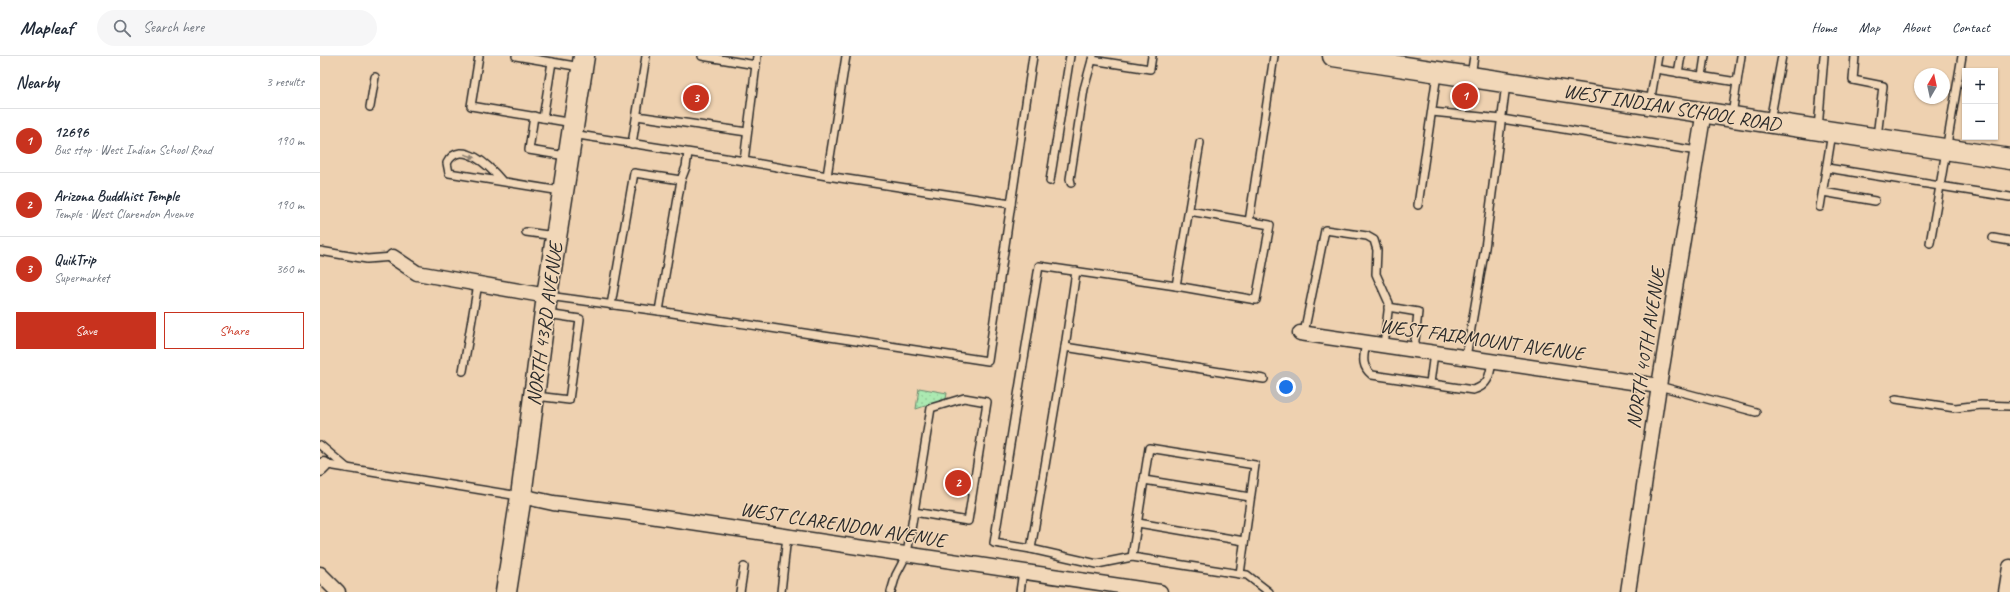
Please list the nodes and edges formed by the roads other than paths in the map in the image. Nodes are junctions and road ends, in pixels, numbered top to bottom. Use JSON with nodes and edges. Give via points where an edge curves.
{"nodes":[{"id":1,"x":479,"y":56,"type":"edge"},
{"id":2,"x":516,"y":56,"type":"edge"},
{"id":3,"x":646,"y":56,"type":"edge"},
{"id":4,"x":702,"y":56,"type":"edge"},
{"id":5,"x":757,"y":56,"type":"edge"},
{"id":6,"x":846,"y":56,"type":"edge"},
{"id":7,"x":1033,"y":56,"type":"edge"},
{"id":8,"x":1070,"y":56,"type":"edge"},
{"id":9,"x":1152,"y":56,"type":"edge"},
{"id":10,"x":1274,"y":56,"type":"edge"},
{"id":11,"x":1333,"y":56,"type":"edge"},
{"id":12,"x":1474,"y":56,"type":"edge"},
{"id":13,"x":1658,"y":56,"type":"edge"},
{"id":14,"x":1681,"y":56,"type":"edge"},
{"id":15,"x":1705,"y":56,"type":"edge"},
{"id":16,"x":1741,"y":56,"type":"edge"},
{"id":17,"x":1782,"y":56,"type":"edge"},
{"id":18,"x":1824,"y":56,"type":"edge"},
{"id":19,"x":1856,"y":56,"type":"edge"},
{"id":20,"x":1962,"y":56,"type":"edge"},
{"id":21,"x":1092,"y":58,"type":"edge"},
{"id":22,"x":1378,"y":59,"type":"edge"},
{"id":23,"x":552,"y":62,"type":"junction"},
{"id":24,"x":583,"y":62,"type":"edge"},
{"id":25,"x":756,"y":65,"type":"junction"},
{"id":26,"x":1656,"y":69,"type":"junction"},
{"id":27,"x":1438,"y":72,"type":"junction"},
{"id":28,"x":1678,"y":73,"type":"junction"},
{"id":29,"x":375,"y":76,"type":"dead end"},
{"id":30,"x":1471,"y":76,"type":"junction"},
{"id":31,"x":1702,"y":76,"type":"junction"},
{"id":32,"x":1506,"y":82,"type":"junction"},
{"id":33,"x":1737,"y":82,"type":"junction"},
{"id":34,"x":1650,"y":103,"type":"junction"},
{"id":35,"x":370,"y":107,"type":"dead end"},
{"id":36,"x":1704,"y":111,"type":"junction"},
{"id":37,"x":1432,"y":112,"type":"junction"},
{"id":38,"x":534,"y":116,"type":"junction"},
{"id":39,"x":636,"y":116,"type":"junction"},
{"id":40,"x":1732,"y":116,"type":"junction"},
{"id":41,"x":543,"y":118,"type":"junction"},
{"id":42,"x":1502,"y":119,"type":"junction"},
{"id":43,"x":1770,"y":122,"type":"junction"},
{"id":44,"x":573,"y":129,"type":"junction"},
{"id":45,"x":1825,"y":130,"type":"junction"},
{"id":46,"x":747,"y":132,"type":"junction"},
{"id":47,"x":1876,"y":139,"type":"junction"},
{"id":48,"x":1200,"y":143,"type":"dead end"},
{"id":49,"x":632,"y":144,"type":"junction"},
{"id":50,"x":1946,"y":149,"type":"junction"},
{"id":51,"x":1697,"y":151,"type":"junction"},
{"id":52,"x":688,"y":152,"type":"junction"},
{"id":53,"x":569,"y":156,"type":"junction"},
{"id":54,"x":2010,"y":159,"type":"edge"},
{"id":55,"x":744,"y":161,"type":"junction"},
{"id":56,"x":1827,"y":168,"type":"junction"},
{"id":57,"x":827,"y":176,"type":"junction"},
{"id":58,"x":681,"y":180,"type":"junction"},
{"id":59,"x":502,"y":181,"type":"junction"},
{"id":60,"x":1050,"y":181,"type":"dead end"},
{"id":61,"x":1071,"y":183,"type":"dead end"},
{"id":62,"x":1940,"y":186,"type":"junction"},
{"id":63,"x":563,"y":191,"type":"junction"},
{"id":64,"x":1823,"y":192,"type":"junction"},
{"id":65,"x":2010,"y":197,"type":"edge"},
{"id":66,"x":1876,"y":201,"type":"dead end"},
{"id":67,"x":1012,"y":204,"type":"junction"},
{"id":68,"x":1418,"y":205,"type":"dead end"},
{"id":69,"x":1820,"y":207,"type":"dead end"},
{"id":70,"x":1189,"y":211,"type":"junction"},
{"id":71,"x":1249,"y":222,"type":"junction"},
{"id":72,"x":526,"y":232,"type":"dead end"},
{"id":73,"x":556,"y":236,"type":"junction"},
{"id":74,"x":1993,"y":238,"type":"dead end"},
{"id":75,"x":2010,"y":240,"type":"edge"},
{"id":76,"x":1930,"y":243,"type":"dead end"},
{"id":77,"x":320,"y":251,"type":"edge"},
{"id":78,"x":393,"y":257,"type":"joint"},
{"id":79,"x":1076,"y":271,"type":"junction"},
{"id":80,"x":478,"y":284,"type":"junction"},
{"id":81,"x":1176,"y":286,"type":"junction"},
{"id":82,"x":611,"y":304,"type":"junction"},
{"id":83,"x":546,"y":305,"type":"junction"},
{"id":84,"x":1388,"y":307,"type":"junction"},
{"id":85,"x":659,"y":311,"type":"junction"},
{"id":86,"x":1302,"y":333,"type":"joint"},
{"id":87,"x":1366,"y":342,"type":"junction"},
{"id":88,"x":1384,"y":345,"type":"junction"},
{"id":89,"x":1065,"y":347,"type":"junction"},
{"id":90,"x":1414,"y":350,"type":"junction"},
{"id":91,"x":1434,"y":352,"type":"junction"},
{"id":92,"x":1466,"y":357,"type":"junction"},
{"id":93,"x":1492,"y":361,"type":"junction"},
{"id":94,"x":463,"y":371,"type":"dead end"},
{"id":95,"x":1264,"y":379,"type":"dead end"},
{"id":96,"x":1430,"y":383,"type":"junction"},
{"id":97,"x":1659,"y":386,"type":"junction"},
{"id":98,"x":534,"y":396,"type":"junction"},
{"id":99,"x":1896,"y":399,"type":"dead end"},
{"id":100,"x":2010,"y":406,"type":"edge"},
{"id":101,"x":1756,"y":412,"type":"dead end"},
{"id":102,"x":320,"y":445,"type":"edge"},
{"id":103,"x":321,"y":466,"type":"edge"},
{"id":104,"x":347,"y":468,"type":"junction"},
{"id":105,"x":1144,"y":480,"type":"junction"},
{"id":106,"x":521,"y":496,"type":"junction"},
{"id":107,"x":1250,"y":497,"type":"junction"},
{"id":108,"x":914,"y":512,"type":"junction"},
{"id":109,"x":1138,"y":523,"type":"junction"},
{"id":110,"x":787,"y":536,"type":"junction"},
{"id":111,"x":1244,"y":541,"type":"junction"},
{"id":112,"x":1031,"y":549,"type":"junction"},
{"id":113,"x":907,"y":554,"type":"junction"},
{"id":114,"x":1132,"y":557,"type":"junction"},
{"id":115,"x":744,"y":567,"type":"dead end"},
{"id":116,"x":2010,"y":570,"type":"edge"},
{"id":117,"x":1023,"y":571,"type":"junction"},
{"id":118,"x":320,"y":574,"type":"edge"},
{"id":119,"x":1240,"y":574,"type":"junction"},
{"id":120,"x":338,"y":592,"type":"edge"},
{"id":121,"x":506,"y":592,"type":"edge"},
{"id":122,"x":740,"y":592,"type":"edge"},
{"id":123,"x":781,"y":592,"type":"edge"},
{"id":124,"x":891,"y":592,"type":"edge"},
{"id":125,"x":1020,"y":592,"type":"edge"},
{"id":126,"x":1160,"y":592,"type":"edge"},
{"id":127,"x":1269,"y":592,"type":"edge"},
{"id":128,"x":1628,"y":592,"type":"edge"},
{"id":129,"x":2006,"y":592,"type":"edge"}],
"edges":[{"from":1,"to":38,"type":"lane","via":[[471,106]]},
{"from":2,"to":23,"type":"lane"},
{"from":3,"to":39,"type":"lane"},
{"from":4,"to":25,"type":"lane"},
{"from":5,"to":25,"type":"lane"},
{"from":6,"to":57,"type":"lane"},
{"from":7,"to":67,"type":"lane"},
{"from":8,"to":60,"type":"lane"},
{"from":9,"to":21,"type":"lane","via":[[1150,69]]},
{"from":10,"to":71,"type":"lane"},
{"from":11,"to":22,"type":"main road","name":"WEST INDIAN SCHOOL ROAD"},
{"from":12,"to":30,"type":"lane"},
{"from":13,"to":26,"type":"lane"},
{"from":14,"to":28,"type":"lane"},
{"from":15,"to":31,"type":"lane"},
{"from":16,"to":33,"type":"lane"},
{"from":17,"to":43,"type":"lane"},
{"from":18,"to":45,"type":"lane"},
{"from":19,"to":47,"type":"lane","via":[[1852,80],[1883,86]]},
{"from":20,"to":50,"type":"lane"},
{"from":21,"to":61,"type":"lane","via":[[1084,88]]},
{"from":22,"to":27,"type":"main road","name":"WEST INDIAN SCHOOL ROAD"},
{"from":23,"to":24,"type":"lane"},
{"from":23,"to":41,"type":"lane"},
{"from":24,"to":44,"type":"main road","name":"NORTH 43RD AVENUE"},
{"from":25,"to":46,"type":"lane"},
{"from":26,"to":28,"type":"lane"},
{"from":26,"to":34,"type":"lane"},
{"from":27,"to":30,"type":"main road","name":"WEST INDIAN SCHOOL ROAD"},
{"from":27,"to":37,"type":"lane"},
{"from":28,"to":31,"type":"lane"},
{"from":29,"to":35,"type":"lane"},
{"from":30,"to":32,"type":"main road","name":"WEST INDIAN SCHOOL ROAD"},
{"from":31,"to":33,"type":"lane"},
{"from":32,"to":34,"type":"main road","name":"WEST INDIAN SCHOOL ROAD"},
{"from":32,"to":42,"type":"lane"},
{"from":33,"to":40,"type":"lane"},
{"from":34,"to":36,"type":"main road","name":"WEST INDIAN SCHOOL ROAD"},
{"from":36,"to":40,"type":"main road","name":"WEST INDIAN SCHOOL ROAD"},
{"from":36,"to":51,"type":"street","name":"NORTH 40TH AVENUE"},
{"from":37,"to":42,"type":"lane"},
{"from":37,"to":68,"type":"lane"},
{"from":38,"to":41,"type":"lane"},
{"from":38,"to":53,"type":"lane","via":[[529,150]]},
{"from":39,"to":46,"type":"lane"},
{"from":39,"to":49,"type":"lane"},
{"from":40,"to":43,"type":"main road","name":"WEST INDIAN SCHOOL ROAD"},
{"from":41,"to":44,"type":"lane"},
{"from":42,"to":51,"type":"lane"},
{"from":42,"to":92,"type":"lane","via":[[1485,248]]},
{"from":43,"to":45,"type":"main road","name":"WEST INDIAN SCHOOL ROAD"},
{"from":44,"to":49,"type":"lane"},
{"from":44,"to":53,"type":"main road","name":"NORTH 43RD AVENUE"},
{"from":45,"to":47,"type":"main road","name":"WEST INDIAN SCHOOL ROAD"},
{"from":45,"to":56,"type":"lane"},
{"from":46,"to":55,"type":"lane"},
{"from":47,"to":50,"type":"main road","name":"WEST INDIAN SCHOOL ROAD"},
{"from":48,"to":70,"type":"lane"},
{"from":49,"to":52,"type":"lane"},
{"from":50,"to":54,"type":"main road","name":"WEST INDIAN SCHOOL ROAD"},
{"from":50,"to":62,"type":"lane"},
{"from":51,"to":97,"type":"street","name":"NORTH 40TH AVENUE"},
{"from":52,"to":55,"type":"lane"},
{"from":52,"to":58,"type":"lane"},
{"from":53,"to":63,"type":"main road","name":"NORTH 43RD AVENUE"},
{"from":55,"to":57,"type":"lane"},
{"from":56,"to":62,"type":"lane"},
{"from":56,"to":64,"type":"lane"},
{"from":57,"to":67,"type":"lane"},
{"from":58,"to":82,"type":"lane","via":[[634,173]]},
{"from":58,"to":85,"type":"lane"},
{"from":59,"to":59,"type":"lane","one_way":true,"via":[[449,173],[449,158],[460,153],[468,154],[486,163]]},
{"from":59,"to":63,"type":"lane"},
{"from":62,"to":65,"type":"lane"},
{"from":62,"to":76,"type":"lane"},
{"from":63,"to":73,"type":"main road","name":"NORTH 43RD AVENUE"},
{"from":64,"to":66,"type":"lane"},
{"from":64,"to":69,"type":"lane"},
{"from":67,"to":85,"type":"lane","via":[[988,361]]},
{"from":70,"to":71,"type":"lane"},
{"from":70,"to":81,"type":"lane"},
{"from":71,"to":81,"type":"lane","via":[[1270,225],[1256,300]]},
{"from":72,"to":73,"type":"lane"},
{"from":73,"to":83,"type":"main road","name":"NORTH 43RD AVENUE"},
{"from":74,"to":75,"type":"lane"},
{"from":77,"to":78,"type":"lane","via":[[367,259]]},
{"from":78,"to":80,"type":"street","via":[[417,273]]},
{"from":79,"to":81,"type":"lane"},
{"from":79,"to":89,"type":"lane"},
{"from":79,"to":112,"type":"lane","via":[[1040,266],[994,543]]},
{"from":80,"to":83,"type":"street"},
{"from":80,"to":94,"type":"lane"},
{"from":82,"to":83,"type":"lane"},
{"from":82,"to":85,"type":"lane"},
{"from":83,"to":98,"type":"main road","name":"NORTH 43RD AVENUE"},
{"from":83,"to":98,"type":"lane","via":[[580,319],[569,400]]},
{"from":84,"to":86,"type":"lane","via":[[1376,274],[1377,250],[1374,240],[1367,236],[1325,230]]},
{"from":84,"to":88,"type":"lane"},
{"from":84,"to":90,"type":"lane","via":[[1418,312]]},
{"from":86,"to":87,"type":"street","name":"WEST FAIRMOUNT AVENUE"},
{"from":87,"to":88,"type":"street","name":"WEST FAIRMOUNT AVENUE"},
{"from":87,"to":96,"type":"lane","via":[[1362,364],[1372,374]]},
{"from":88,"to":90,"type":"street","name":"WEST FAIRMOUNT AVENUE"},
{"from":89,"to":95,"type":"lane"},
{"from":89,"to":112,"type":"lane"},
{"from":90,"to":91,"type":"street","name":"WEST FAIRMOUNT AVENUE"},
{"from":91,"to":92,"type":"street","name":"WEST FAIRMOUNT AVENUE"},
{"from":91,"to":96,"type":"lane"},
{"from":92,"to":93,"type":"street","name":"WEST FAIRMOUNT AVENUE"},
{"from":93,"to":96,"type":"lane","via":[[1488,381],[1481,388],[1473,390]]},
{"from":93,"to":97,"type":"street","name":"WEST FAIRMOUNT AVENUE"},
{"from":97,"to":101,"type":"lane"},
{"from":97,"to":128,"type":"street","name":"NORTH 40TH AVENUE"},
{"from":98,"to":106,"type":"main road","name":"NORTH 43RD AVENUE"},
{"from":99,"to":100,"type":"lane","via":[[1955,408],[1981,405]]},
{"from":102,"to":104,"type":"lane"},
{"from":103,"to":104,"type":"lane"},
{"from":104,"to":106,"type":"lane"},
{"from":105,"to":107,"type":"lane"},
{"from":105,"to":107,"type":"lane","via":[[1150,448],[1255,465]]},
{"from":105,"to":109,"type":"lane"},
{"from":106,"to":110,"type":"street","name":"WEST CLARENDON AVENUE","via":[[553,503]]},
{"from":106,"to":121,"type":"main road","name":"NORTH 43RD AVENUE"},
{"from":107,"to":111,"type":"lane"},
{"from":108,"to":108,"type":"lane","via":[[931,408],[964,398],[987,402],[968,521]]},
{"from":108,"to":113,"type":"lane"},
{"from":109,"to":111,"type":"lane"},
{"from":109,"to":114,"type":"lane"},
{"from":110,"to":113,"type":"street","name":"WEST CLARENDON AVENUE"},
{"from":110,"to":123,"type":"lane"},
{"from":111,"to":119,"type":"lane"},
{"from":112,"to":114,"type":"lane","via":[[1097,564]]},
{"from":113,"to":117,"type":"street","name":"WEST CLARENDON AVENUE"},
{"from":113,"to":124,"type":"lane"},
{"from":114,"to":119,"type":"lane"},
{"from":115,"to":122,"type":"lane"},
{"from":116,"to":129,"type":"street"},
{"from":117,"to":125,"type":"lane"},
{"from":117,"to":126,"type":"street","name":"WEST CLARENDON AVENUE"},
{"from":118,"to":120,"type":"street"},
{"from":119,"to":127,"type":"lane","via":[[1247,574],[1270,590]]}]}
